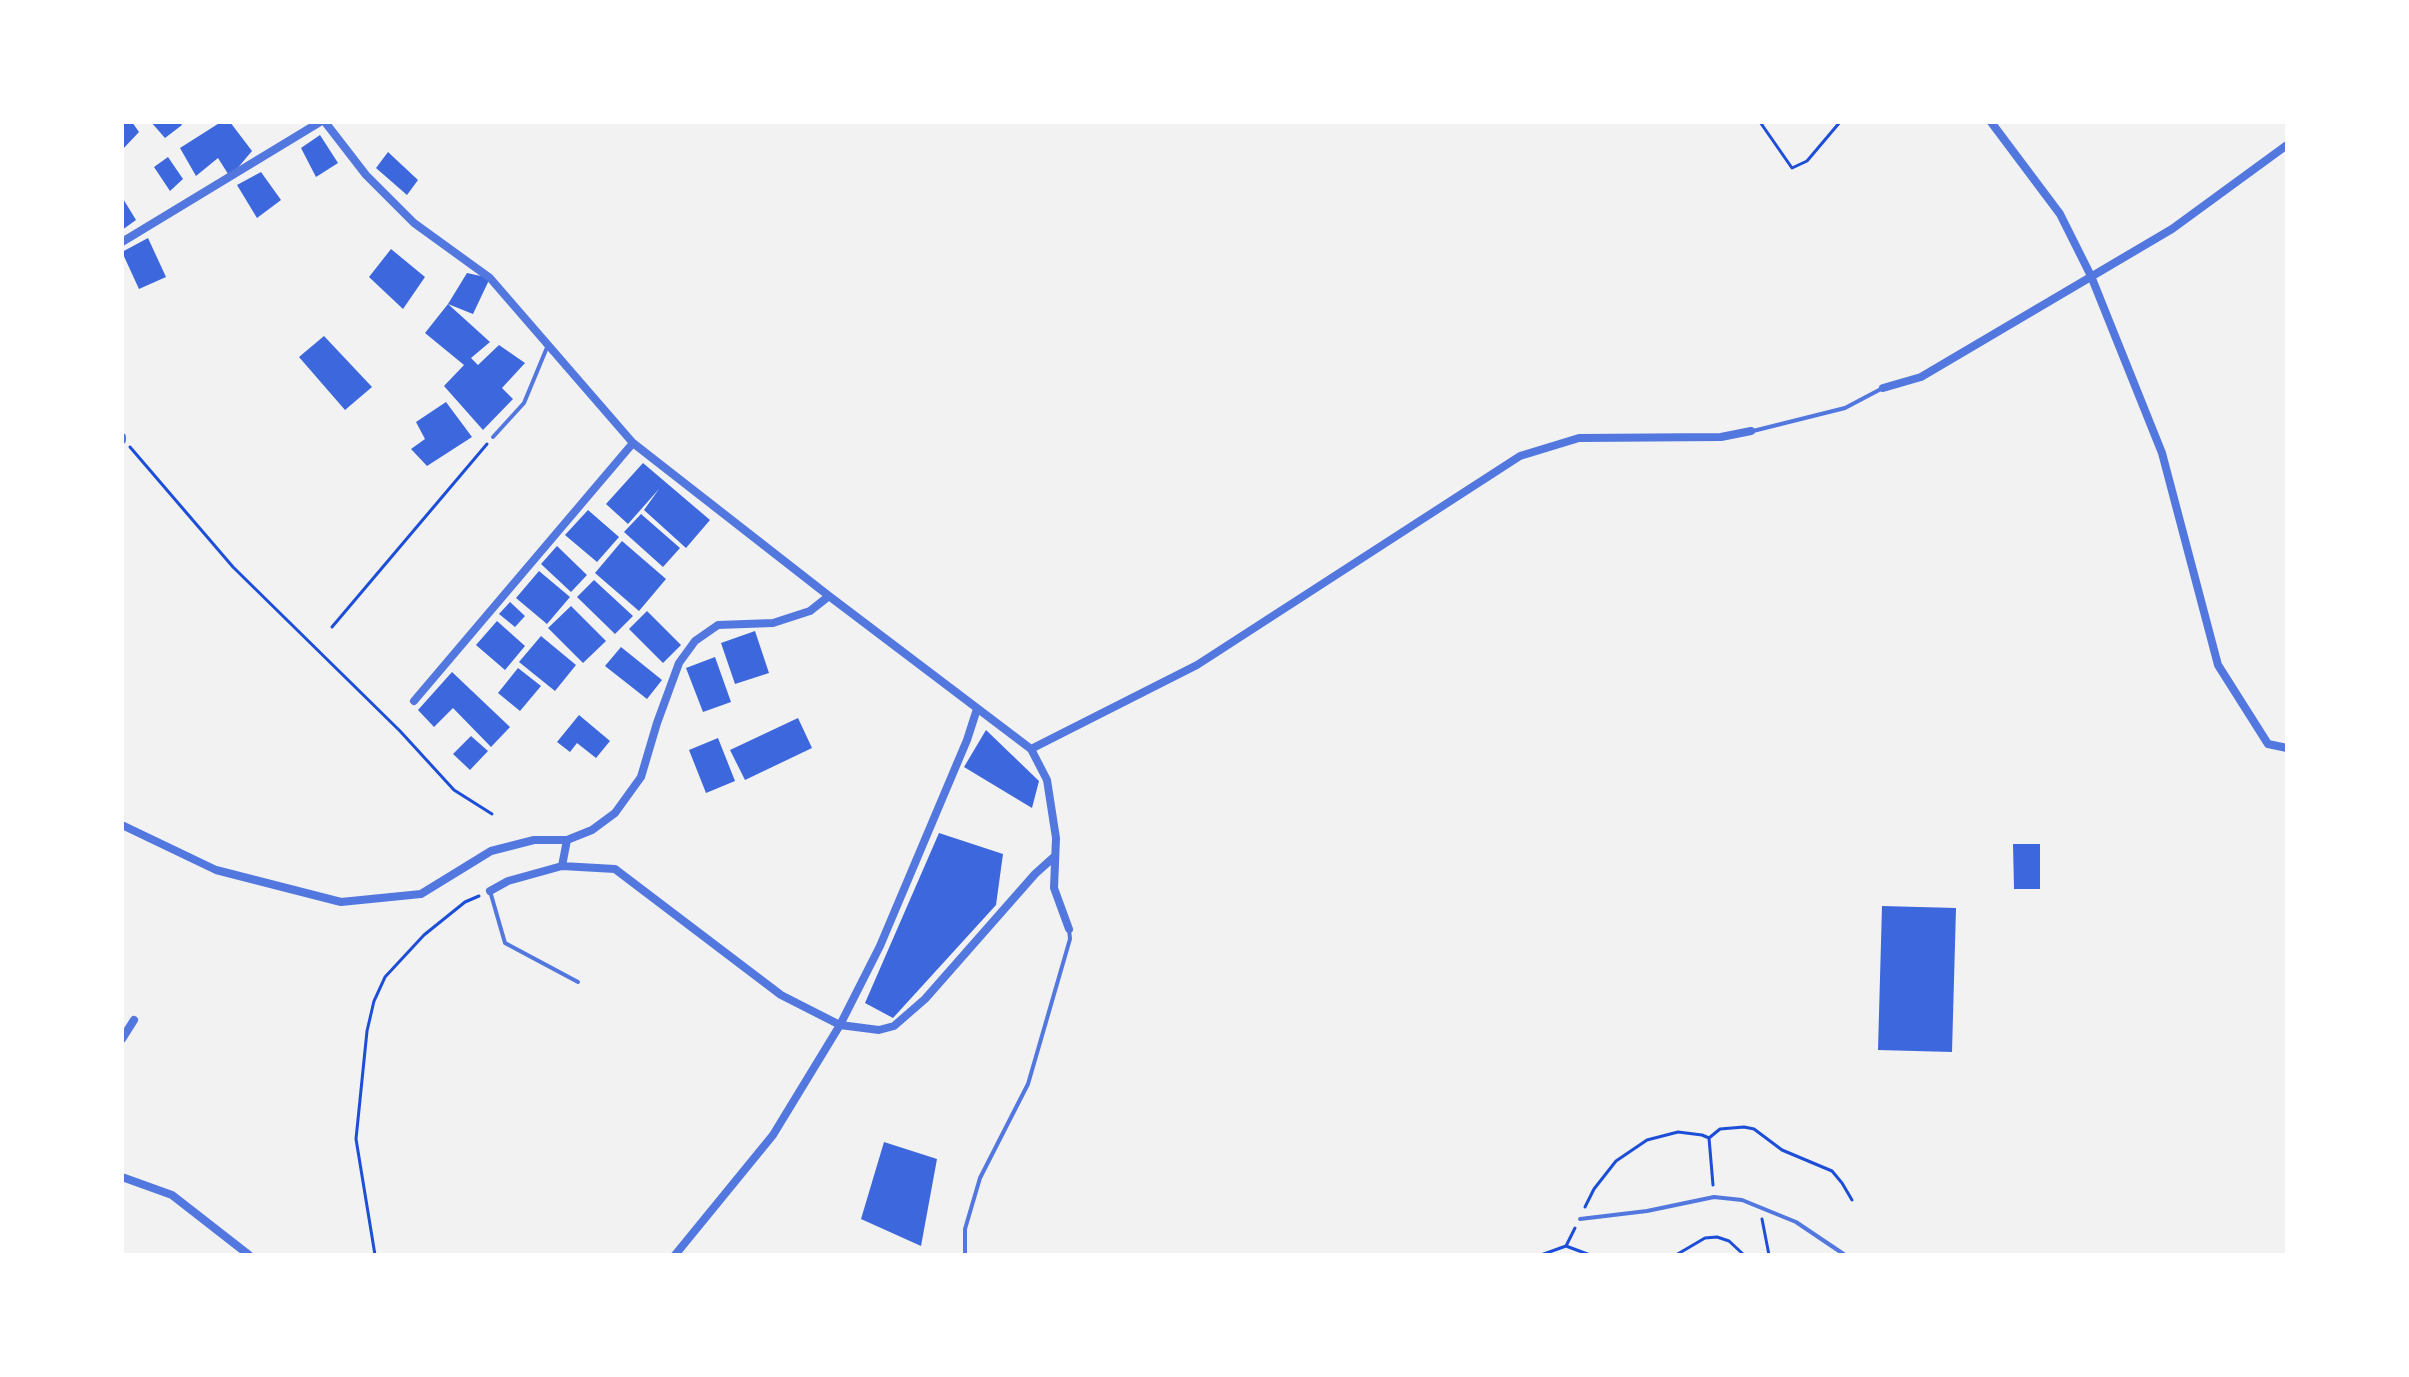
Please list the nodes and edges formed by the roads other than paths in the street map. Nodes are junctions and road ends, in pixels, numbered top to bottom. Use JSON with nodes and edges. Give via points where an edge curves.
{"nodes":[{"id":1,"x":322,"y":122,"type":"edge"},
{"id":2,"x":1991,"y":122,"type":"edge"},
{"id":3,"x":2287,"y":145,"type":"edge"},
{"id":4,"x":122,"y":242,"type":"edge"},
{"id":5,"x":2091,"y":276,"type":"junction"},
{"id":6,"x":548,"y":345,"type":"junction"},
{"id":7,"x":1883,"y":388,"type":"joint"},
{"id":8,"x":1751,"y":431,"type":"joint"},
{"id":9,"x":493,"y":437,"type":"road end"},
{"id":10,"x":633,"y":443,"type":"junction"},
{"id":11,"x":829,"y":596,"type":"junction"},
{"id":12,"x":414,"y":701,"type":"dead end"},
{"id":13,"x":977,"y":709,"type":"junction"},
{"id":14,"x":2287,"y":748,"type":"edge"},
{"id":15,"x":1031,"y":749,"type":"junction"},
{"id":16,"x":122,"y":825,"type":"edge"},
{"id":17,"x":567,"y":840,"type":"junction"},
{"id":18,"x":1056,"y":855,"type":"junction"},
{"id":19,"x":562,"y":866,"type":"junction"},
{"id":20,"x":490,"y":891,"type":"joint"},
{"id":21,"x":1069,"y":929,"type":"joint"},
{"id":22,"x":578,"y":982,"type":"dead end"},
{"id":23,"x":134,"y":1020,"type":"dead end"},
{"id":24,"x":840,"y":1025,"type":"junction"},
{"id":25,"x":122,"y":1039,"type":"edge"},
{"id":26,"x":122,"y":1177,"type":"edge"},
{"id":27,"x":1580,"y":1219,"type":"road end"},
{"id":28,"x":249,"y":1255,"type":"edge"},
{"id":29,"x":675,"y":1255,"type":"edge"},
{"id":30,"x":965,"y":1255,"type":"edge"},
{"id":31,"x":1845,"y":1255,"type":"edge"}],
"edges":[{"from":1,"to":4,"type":"street"},
{"from":1,"to":6,"type":"street","via":[[414,223],[490,278]]},
{"from":2,"to":5,"type":"street","via":[[2060,214]]},
{"from":3,"to":5,"type":"street","via":[[2172,229]]},
{"from":5,"to":7,"type":"street","via":[[1921,377]]},
{"from":5,"to":14,"type":"street","via":[[2162,453],[2218,665],[2268,744]]},
{"from":6,"to":9,"type":"lane","via":[[524,403]]},
{"from":6,"to":10,"type":"street"},
{"from":7,"to":8,"type":"lane","via":[[1845,408]]},
{"from":8,"to":15,"type":"street","via":[[1721,437],[1579,438],[1520,456],[1197,665]]},
{"from":10,"to":11,"type":"street"},
{"from":10,"to":12,"type":"street"},
{"from":11,"to":13,"type":"street"},
{"from":11,"to":17,"type":"street","via":[[810,611],[773,623],[718,625],[695,641],[679,663],[641,777],[615,813]]},
{"from":13,"to":15,"type":"street"},
{"from":13,"to":24,"type":"street","via":[[880,946]]},
{"from":15,"to":18,"type":"street","via":[[1047,780]]},
{"from":16,"to":17,"type":"street","via":[[216,870],[341,902],[421,894],[491,851],[534,840]]},
{"from":17,"to":19,"type":"street"},
{"from":18,"to":21,"type":"street","via":[[1054,888]]},
{"from":18,"to":24,"type":"street","via":[[894,1026],[879,1030]]},
{"from":19,"to":20,"type":"street"},
{"from":19,"to":24,"type":"street","via":[[615,869],[781,995]]},
{"from":20,"to":22,"type":"lane","via":[[505,943]]},
{"from":21,"to":30,"type":"lane","via":[[1028,1084],[980,1178],[965,1229]]},
{"from":23,"to":25,"type":"street"},
{"from":24,"to":29,"type":"street","via":[[773,1135]]},
{"from":26,"to":28,"type":"street","via":[[172,1195]]},
{"from":27,"to":31,"type":"lane","via":[[1714,1197],[1742,1200],[1796,1222]]}]}
